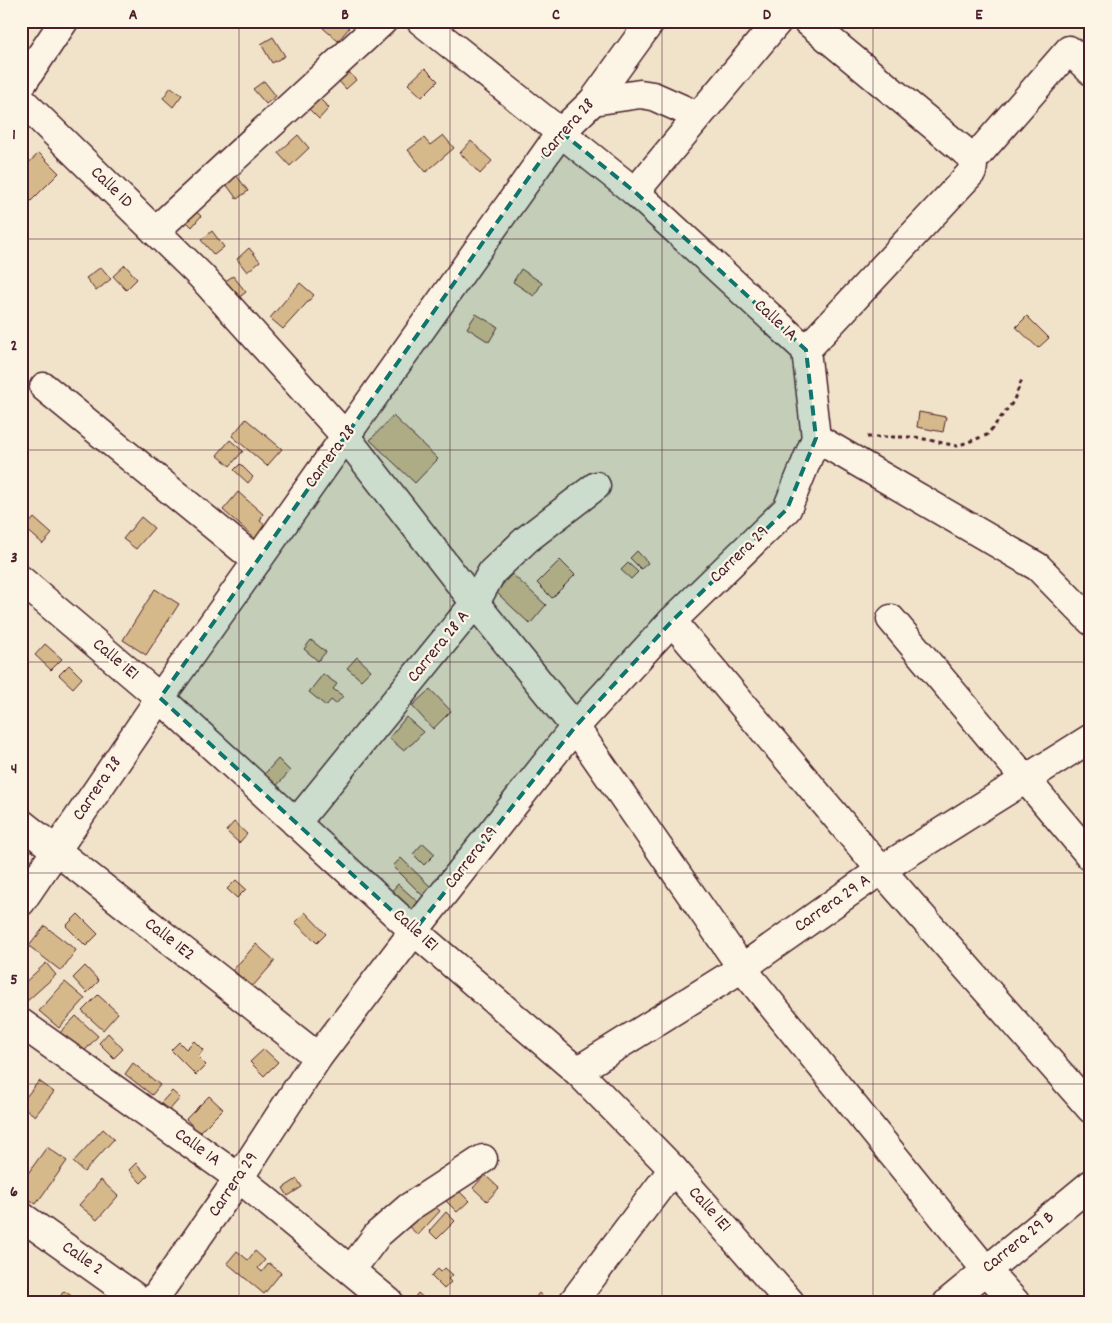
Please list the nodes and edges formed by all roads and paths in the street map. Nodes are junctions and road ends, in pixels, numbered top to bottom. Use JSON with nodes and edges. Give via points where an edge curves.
{"nodes":[{"id":1,"x":64,"y":21,"type":"edge"},
{"id":2,"x":382,"y":21,"type":"edge"},
{"id":3,"x":421,"y":21,"type":"edge"},
{"id":4,"x":651,"y":21,"type":"edge"},
{"id":5,"x":778,"y":21,"type":"edge"},
{"id":6,"x":807,"y":21,"type":"edge"},
{"id":7,"x":1091,"y":71,"type":"edge"},
{"id":8,"x":21,"y":85,"type":"edge"},
{"id":9,"x":21,"y":100,"type":"edge"},
{"id":10,"x":593,"y":101,"type":"junction"},
{"id":11,"x":698,"y":116,"type":"junction"},
{"id":12,"x":561,"y":132,"type":"junction"},
{"id":13,"x":973,"y":160,"type":"junction"},
{"id":14,"x":635,"y":192,"type":"junction"},
{"id":15,"x":155,"y":231,"type":"junction"},
{"id":16,"x":806,"y":350,"type":"junction"},
{"id":17,"x":1023,"y":377,"type":"dead end"},
{"id":18,"x":44,"y":387,"type":"dead end"},
{"id":19,"x":346,"y":437,"type":"junction"},
{"id":20,"x":816,"y":438,"type":"junction"},
{"id":21,"x":866,"y":438,"type":"dead end"},
{"id":22,"x":596,"y":486,"type":"dead end"},
{"id":23,"x":257,"y":561,"type":"junction"},
{"id":24,"x":21,"y":580,"type":"edge"},
{"id":25,"x":475,"y":604,"type":"junction"},
{"id":26,"x":890,"y":620,"type":"dead end"},
{"id":27,"x":672,"y":621,"type":"junction"},
{"id":28,"x":1091,"y":621,"type":"edge"},
{"id":29,"x":160,"y":698,"type":"junction"},
{"id":30,"x":575,"y":727,"type":"junction"},
{"id":31,"x":1091,"y":738,"type":"edge"},
{"id":32,"x":1024,"y":780,"type":"junction"},
{"id":33,"x":21,"y":823,"type":"edge"},
{"id":34,"x":296,"y":823,"type":"junction"},
{"id":35,"x":56,"y":852,"type":"junction"},
{"id":36,"x":1091,"y":857,"type":"edge"},
{"id":37,"x":881,"y":870,"type":"junction"},
{"id":38,"x":21,"y":902,"type":"edge"},
{"id":39,"x":414,"y":931,"type":"junction"},
{"id":40,"x":742,"y":968,"type":"junction"},
{"id":41,"x":21,"y":1022,"type":"edge"},
{"id":42,"x":318,"y":1057,"type":"junction"},
{"id":43,"x":577,"y":1071,"type":"junction"},
{"id":44,"x":1091,"y":1109,"type":"edge"},
{"id":45,"x":482,"y":1159,"type":"dead end"},
{"id":46,"x":673,"y":1169,"type":"junction"},
{"id":47,"x":239,"y":1178,"type":"junction"},
{"id":48,"x":1091,"y":1184,"type":"edge"},
{"id":49,"x":21,"y":1216,"type":"edge"},
{"id":50,"x":351,"y":1270,"type":"junction"},
{"id":51,"x":986,"y":1270,"type":"junction"},
{"id":52,"x":142,"y":1302,"type":"edge"},
{"id":53,"x":152,"y":1302,"type":"edge"},
{"id":54,"x":389,"y":1302,"type":"edge"},
{"id":55,"x":573,"y":1302,"type":"edge"},
{"id":56,"x":790,"y":1302,"type":"edge"},
{"id":57,"x":948,"y":1302,"type":"edge"},
{"id":58,"x":1015,"y":1302,"type":"edge"}],
"edges":[{"from":1,"to":8,"type":"street"},
{"from":2,"to":15,"type":"street"},
{"from":3,"to":12,"type":"street","name":"Calle 1A"},
{"from":4,"to":10,"type":"street","name":"Carrera 28"},
{"from":5,"to":11,"type":"street"},
{"from":6,"to":13,"type":"street"},
{"from":7,"to":13,"type":"street","via":[[1068,50]]},
{"from":9,"to":15,"type":"street","name":"Calle 1D"},
{"from":10,"to":11,"type":"street","via":[[640,94],[653,96]]},
{"from":10,"to":12,"type":"street","name":"Carrera 28"},
{"from":11,"to":14,"type":"street"},
{"from":12,"to":14,"type":"street","name":"Calle 1A"},
{"from":12,"to":19,"type":"street","name":"Carrera 28"},
{"from":13,"to":16,"type":"street","via":[[972,172]]},
{"from":14,"to":16,"type":"street","name":"Calle 1A"},
{"from":15,"to":19,"type":"street","name":"Calle 1D","via":[[201,276]]},
{"from":16,"to":20,"type":"street","name":"Calle 1A"},
{"from":17,"to":21,"type":"path","via":[[1013,402],[987,435],[957,446],[915,437]]},
{"from":18,"to":23,"type":"street"},
{"from":19,"to":23,"type":"street","name":"Carrera 28"},
{"from":19,"to":25,"type":"street","name":"Calle 1D"},
{"from":20,"to":27,"type":"street","name":"Carrera 29","via":[[787,509]]},
{"from":20,"to":28,"type":"street","via":[[1038,567]]},
{"from":22,"to":25,"type":"street","name":"Carrera 28 A","via":[[499,565]]},
{"from":23,"to":29,"type":"street","name":"Carrera 28"},
{"from":24,"to":29,"type":"street","name":"Calle 1E1"},
{"from":25,"to":30,"type":"street","name":"Calle 1D"},
{"from":25,"to":34,"type":"street","name":"Carrera 28 A"},
{"from":26,"to":32,"type":"street"},
{"from":27,"to":30,"type":"street","name":"Carrera 29"},
{"from":27,"to":37,"type":"street"},
{"from":29,"to":34,"type":"street","name":"Calle 1E1"},
{"from":29,"to":35,"type":"street","name":"Carrera 28"},
{"from":30,"to":39,"type":"street","name":"Carrera 29"},
{"from":30,"to":40,"type":"street","name":"Calle 1D"},
{"from":31,"to":32,"type":"street","name":"Carrera 29 A"},
{"from":32,"to":36,"type":"street"},
{"from":32,"to":37,"type":"street","name":"Carrera 29 A"},
{"from":33,"to":35,"type":"street","name":"Calle 1E2"},
{"from":34,"to":39,"type":"street","name":"Calle 1E1"},
{"from":35,"to":38,"type":"street","name":"Carrera 28"},
{"from":35,"to":42,"type":"street","name":"Calle 1E2"},
{"from":37,"to":40,"type":"street","name":"Carrera 29 A"},
{"from":37,"to":44,"type":"street"},
{"from":39,"to":42,"type":"street","name":"Carrera 29"},
{"from":39,"to":43,"type":"street","name":"Calle 1E1"},
{"from":40,"to":43,"type":"street","name":"Carrera 29 A"},
{"from":40,"to":51,"type":"street","name":"Calle 1D"},
{"from":41,"to":47,"type":"street","name":"Calle 1A"},
{"from":42,"to":47,"type":"street","name":"Carrera 29"},
{"from":43,"to":46,"type":"street","name":"Calle 1E1"},
{"from":45,"to":50,"type":"street","via":[[408,1208],[378,1234]]},
{"from":46,"to":55,"type":"street"},
{"from":46,"to":56,"type":"street","name":"Calle 1E1"},
{"from":47,"to":50,"type":"street","name":"Calle 1A"},
{"from":47,"to":53,"type":"street","name":"Carrera 29"},
{"from":48,"to":51,"type":"street","name":"Carrera 29 B"},
{"from":49,"to":52,"type":"street","name":"Calle 2"},
{"from":50,"to":54,"type":"street","name":"Calle 1A"},
{"from":51,"to":57,"type":"street","name":"Carrera 29 B"},
{"from":51,"to":58,"type":"street","name":"Calle 1D"}]}
